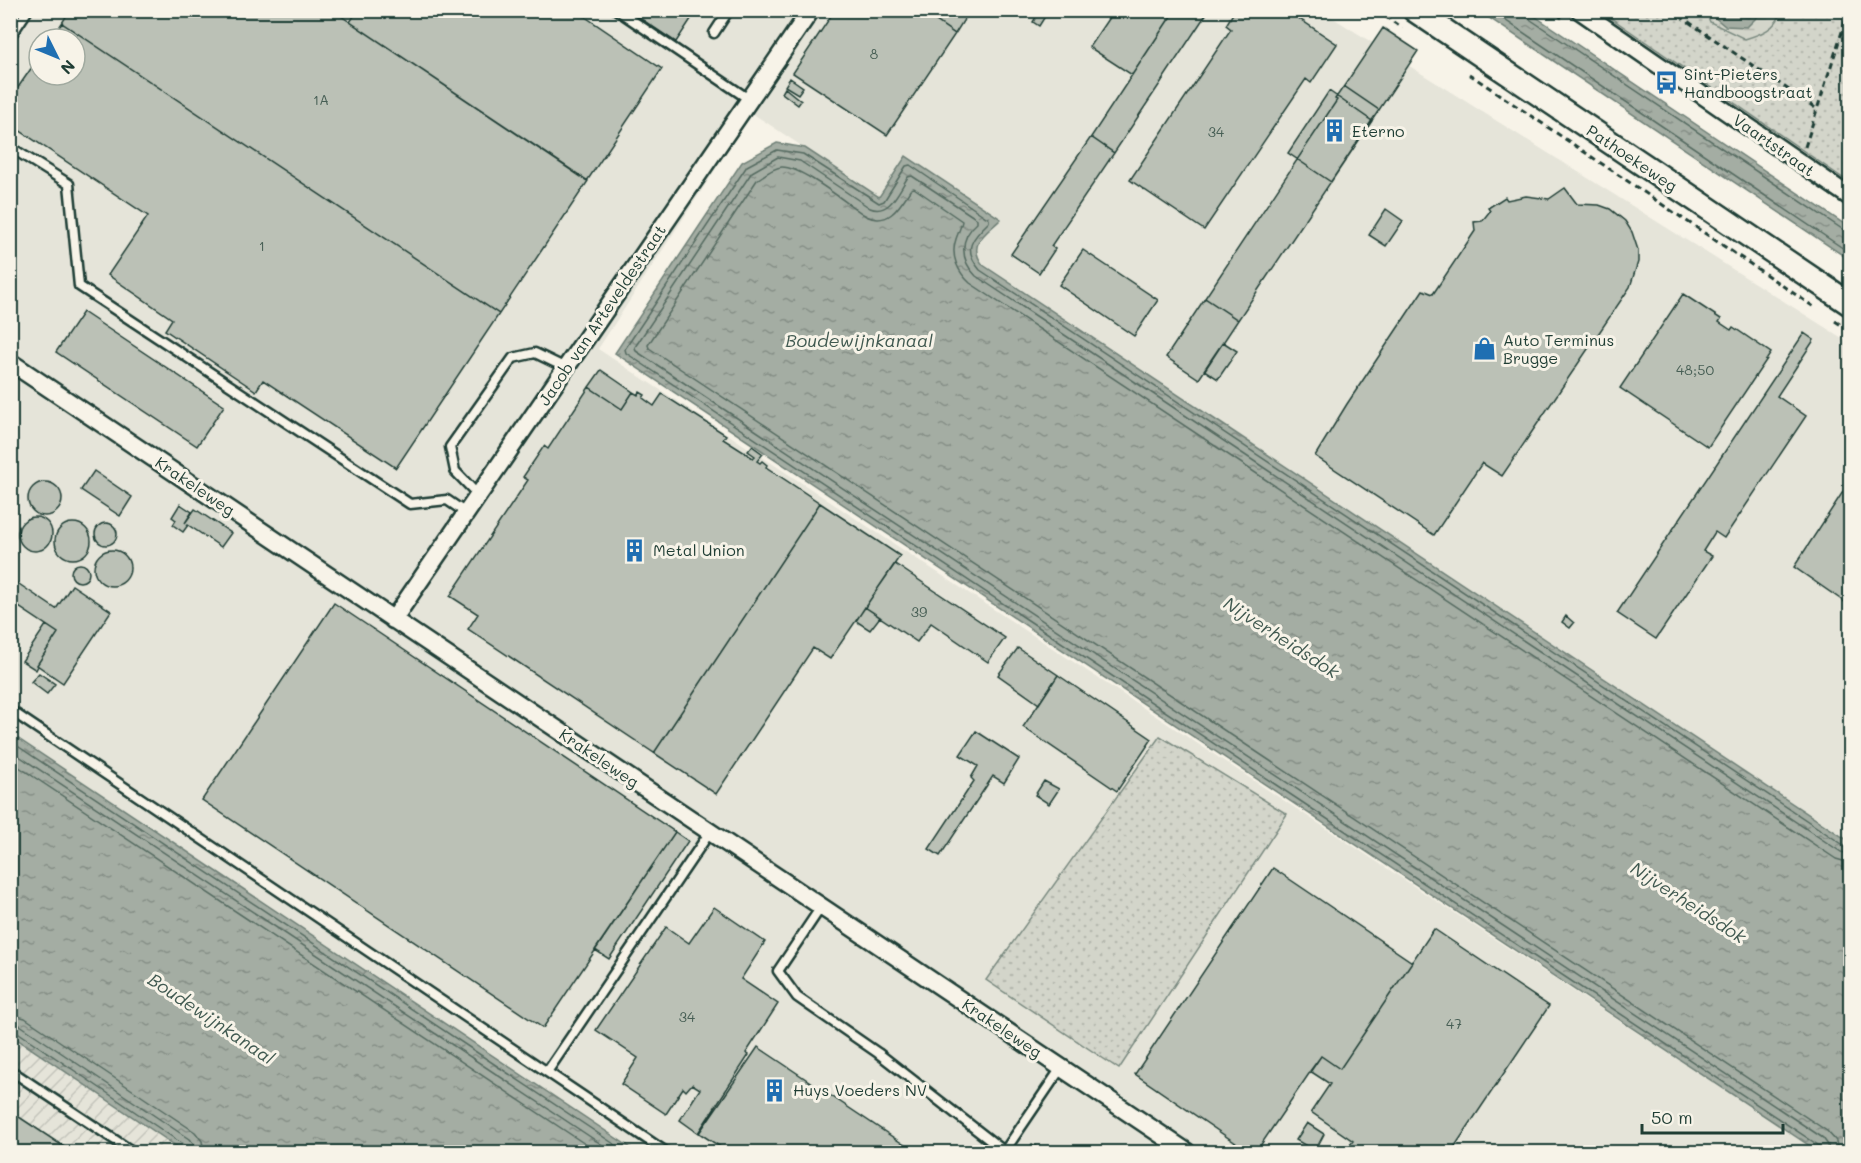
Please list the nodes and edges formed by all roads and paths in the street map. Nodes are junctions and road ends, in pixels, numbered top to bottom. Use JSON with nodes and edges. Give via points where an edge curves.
{"nodes":[{"id":1,"x":28,"y":10,"type":"edge"},
{"id":2,"x":617,"y":10,"type":"edge"},
{"id":3,"x":729,"y":10,"type":"edge"},
{"id":4,"x":811,"y":10,"type":"edge"},
{"id":5,"x":1376,"y":10,"type":"edge"},
{"id":6,"x":1579,"y":10,"type":"edge"},
{"id":7,"x":1671,"y":10,"type":"edge"},
{"id":8,"x":1849,"y":10,"type":"edge"},
{"id":9,"x":1409,"y":20,"type":"edge"},
{"id":10,"x":714,"y":33,"type":"dead end"},
{"id":11,"x":10,"y":37,"type":"edge"},
{"id":12,"x":1463,"y":70,"type":"dead end"},
{"id":13,"x":750,"y":100,"type":"junction"},
{"id":14,"x":1817,"y":109,"type":"junction"},
{"id":15,"x":10,"y":147,"type":"edge"},
{"id":16,"x":1800,"y":163,"type":"junction"},
{"id":17,"x":1851,"y":197,"type":"edge"},
{"id":18,"x":1851,"y":304,"type":"edge"},
{"id":19,"x":1821,"y":312,"type":"dead end"},
{"id":20,"x":1831,"y":318,"type":"dead end"},
{"id":21,"x":1851,"y":331,"type":"edge"},
{"id":22,"x":10,"y":362,"type":"edge"},
{"id":23,"x":566,"y":368,"type":"junction"},
{"id":24,"x":478,"y":495,"type":"junction"},
{"id":25,"x":466,"y":513,"type":"junction"},
{"id":26,"x":393,"y":620,"type":"junction"},
{"id":27,"x":10,"y":710,"type":"edge"},
{"id":28,"x":710,"y":832,"type":"junction"},
{"id":29,"x":822,"y":907,"type":"junction"},
{"id":30,"x":1060,"y":1068,"type":"junction"},
{"id":31,"x":10,"y":1070,"type":"edge"},
{"id":32,"x":547,"y":1072,"type":"junction"},
{"id":33,"x":133,"y":1152,"type":"edge"},
{"id":34,"x":666,"y":1152,"type":"edge"},
{"id":35,"x":1005,"y":1152,"type":"edge"},
{"id":36,"x":1187,"y":1152,"type":"edge"}],
"edges":[{"from":1,"to":11,"type":"lane"},
{"from":2,"to":13,"type":"lane"},
{"from":3,"to":10,"type":"lane"},
{"from":4,"to":13,"type":"street","name":"Jacob van Arteveldestraat"},
{"from":5,"to":9,"type":"path"},
{"from":6,"to":16,"type":"street","name":"Vaartstraat"},
{"from":7,"to":14,"type":"path"},
{"from":8,"to":14,"type":"path"},
{"from":9,"to":18,"type":"main road","name":"Pathoekeweg"},
{"from":12,"to":19,"type":"path"},
{"from":13,"to":23,"type":"street","name":"Jacob van Arteveldestraat"},
{"from":14,"to":16,"type":"path"},
{"from":15,"to":25,"type":"lane","via":[[69,184],[79,286],[410,504],[447,500]]},
{"from":16,"to":17,"type":"street","name":"Vaartstraat"},
{"from":20,"to":21,"type":"path"},
{"from":22,"to":26,"type":"street","name":"Krakeleweg"},
{"from":23,"to":24,"type":"street","name":"Jacob van Arteveldestraat"},
{"from":23,"to":24,"type":"lane","via":[[535,353],[513,358],[450,447],[455,471]]},
{"from":24,"to":25,"type":"street","name":"Jacob van Arteveldestraat"},
{"from":25,"to":26,"type":"street","name":"Jacob van Arteveldestraat"},
{"from":26,"to":28,"type":"street","name":"Krakeleweg"},
{"from":27,"to":32,"type":"lane"},
{"from":28,"to":29,"type":"street","name":"Krakeleweg"},
{"from":28,"to":32,"type":"lane"},
{"from":29,"to":30,"type":"street","name":"Krakeleweg"},
{"from":29,"to":35,"type":"lane","via":[[778,971],[797,997],[878,1053]]},
{"from":30,"to":35,"type":"lane"},
{"from":30,"to":36,"type":"street","name":"Krakeleweg"},
{"from":31,"to":33,"type":"lane"},
{"from":32,"to":34,"type":"lane"}]}
